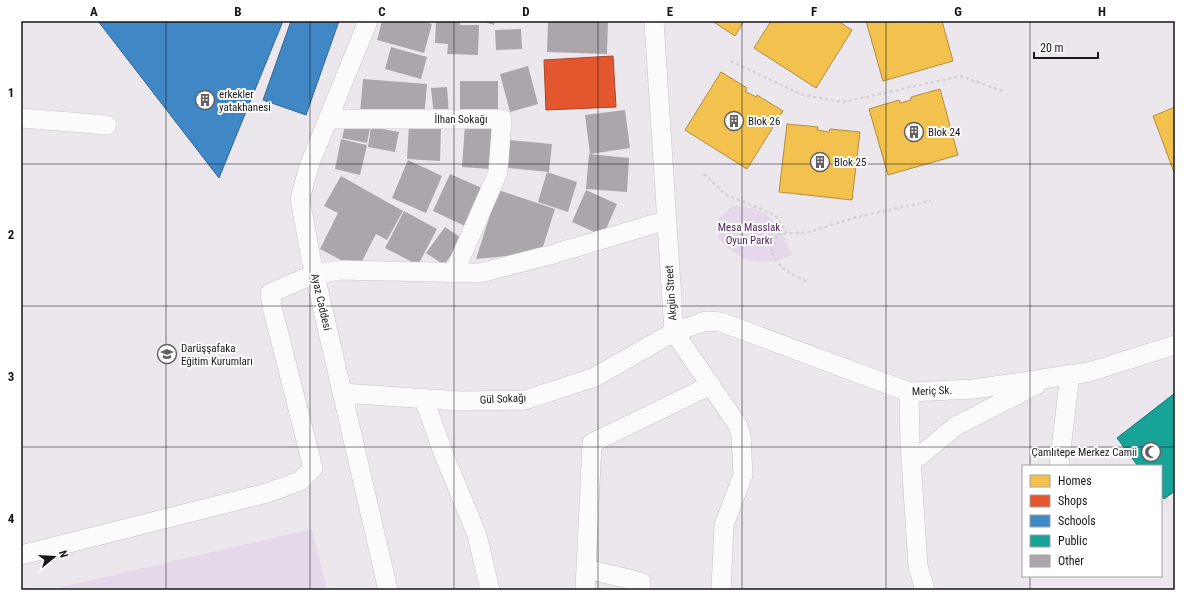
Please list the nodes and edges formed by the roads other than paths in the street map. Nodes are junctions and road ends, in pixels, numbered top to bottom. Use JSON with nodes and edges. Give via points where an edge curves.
{"nodes":[{"id":1,"x":368,"y":21,"type":"edge"},
{"id":2,"x":654,"y":21,"type":"edge"},
{"id":3,"x":21,"y":118,"type":"edge"},
{"id":4,"x":328,"y":118,"type":"junction"},
{"id":5,"x":107,"y":125,"type":"dead end"},
{"id":6,"x":666,"y":220,"type":"junction"},
{"id":7,"x":454,"y":273,"type":"junction"},
{"id":8,"x":315,"y":274,"type":"junction"},
{"id":9,"x":674,"y":332,"type":"junction"},
{"id":10,"x":1175,"y":345,"type":"edge"},
{"id":11,"x":1070,"y":374,"type":"junction"},
{"id":12,"x":1052,"y":377,"type":"junction"},
{"id":13,"x":711,"y":385,"type":"junction"},
{"id":14,"x":909,"y":392,"type":"junction"},
{"id":15,"x":342,"y":393,"type":"junction"},
{"id":16,"x":424,"y":399,"type":"junction"},
{"id":17,"x":911,"y":463,"type":"junction"},
{"id":18,"x":1060,"y":465,"type":"edge"},
{"id":19,"x":21,"y":555,"type":"edge"},
{"id":20,"x":587,"y":569,"type":"junction"},
{"id":21,"x":388,"y":590,"type":"edge"},
{"id":22,"x":490,"y":590,"type":"edge"},
{"id":23,"x":585,"y":590,"type":"edge"},
{"id":24,"x":641,"y":590,"type":"edge"},
{"id":25,"x":721,"y":590,"type":"edge"},
{"id":26,"x":925,"y":590,"type":"edge"}],
"edges":[{"from":1,"to":4,"type":"street","name":"Ayaz Caddesi"},
{"from":2,"to":6,"type":"street","name":"Akgün Street"},
{"from":3,"to":5,"type":"street"},
{"from":4,"to":7,"type":"street","name":"İlhan Sokağı","via":[[502,119],[498,172]]},
{"from":4,"to":8,"type":"street","name":"Ayaz Caddesi","via":[[309,166],[300,199]]},
{"from":6,"to":7,"type":"street","via":[[480,273]]},
{"from":6,"to":9,"type":"street","name":"Akgün Street"},
{"from":7,"to":8,"type":"street","via":[[340,270]]},
{"from":8,"to":15,"type":"street","name":"Ayaz Caddesi"},
{"from":8,"to":19,"type":"street","via":[[270,293],[313,468],[300,481],[267,493]]},
{"from":9,"to":13,"type":"street","name":"Akgün Street"},
{"from":9,"to":14,"type":"street","name":"Meriç Sk.","via":[[706,321],[721,322]]},
{"from":9,"to":16,"type":"street","name":"Gül Sokağı","via":[[595,376],[525,400]]},
{"from":10,"to":11,"type":"street","name":"Meriç Sk.","via":[[1090,372]]},
{"from":11,"to":12,"type":"street","name":"Meriç Sk."},
{"from":11,"to":18,"type":"street"},
{"from":12,"to":14,"type":"street","name":"Meriç Sk.","via":[[974,389]]},
{"from":12,"to":17,"type":"street","via":[[956,426]]},
{"from":13,"to":20,"type":"street","via":[[592,443]]},
{"from":13,"to":25,"type":"street","name":"Akgün Street","via":[[742,435],[743,475],[724,525]]},
{"from":14,"to":17,"type":"street"},
{"from":15,"to":16,"type":"street","name":"Gül Sokağı"},
{"from":15,"to":21,"type":"street","name":"Ayaz Caddesi"},
{"from":16,"to":22,"type":"street","via":[[476,535]]},
{"from":17,"to":26,"type":"street","via":[[918,566]]},
{"from":20,"to":23,"type":"street"},
{"from":20,"to":24,"type":"street","via":[[641,582]]}]}
